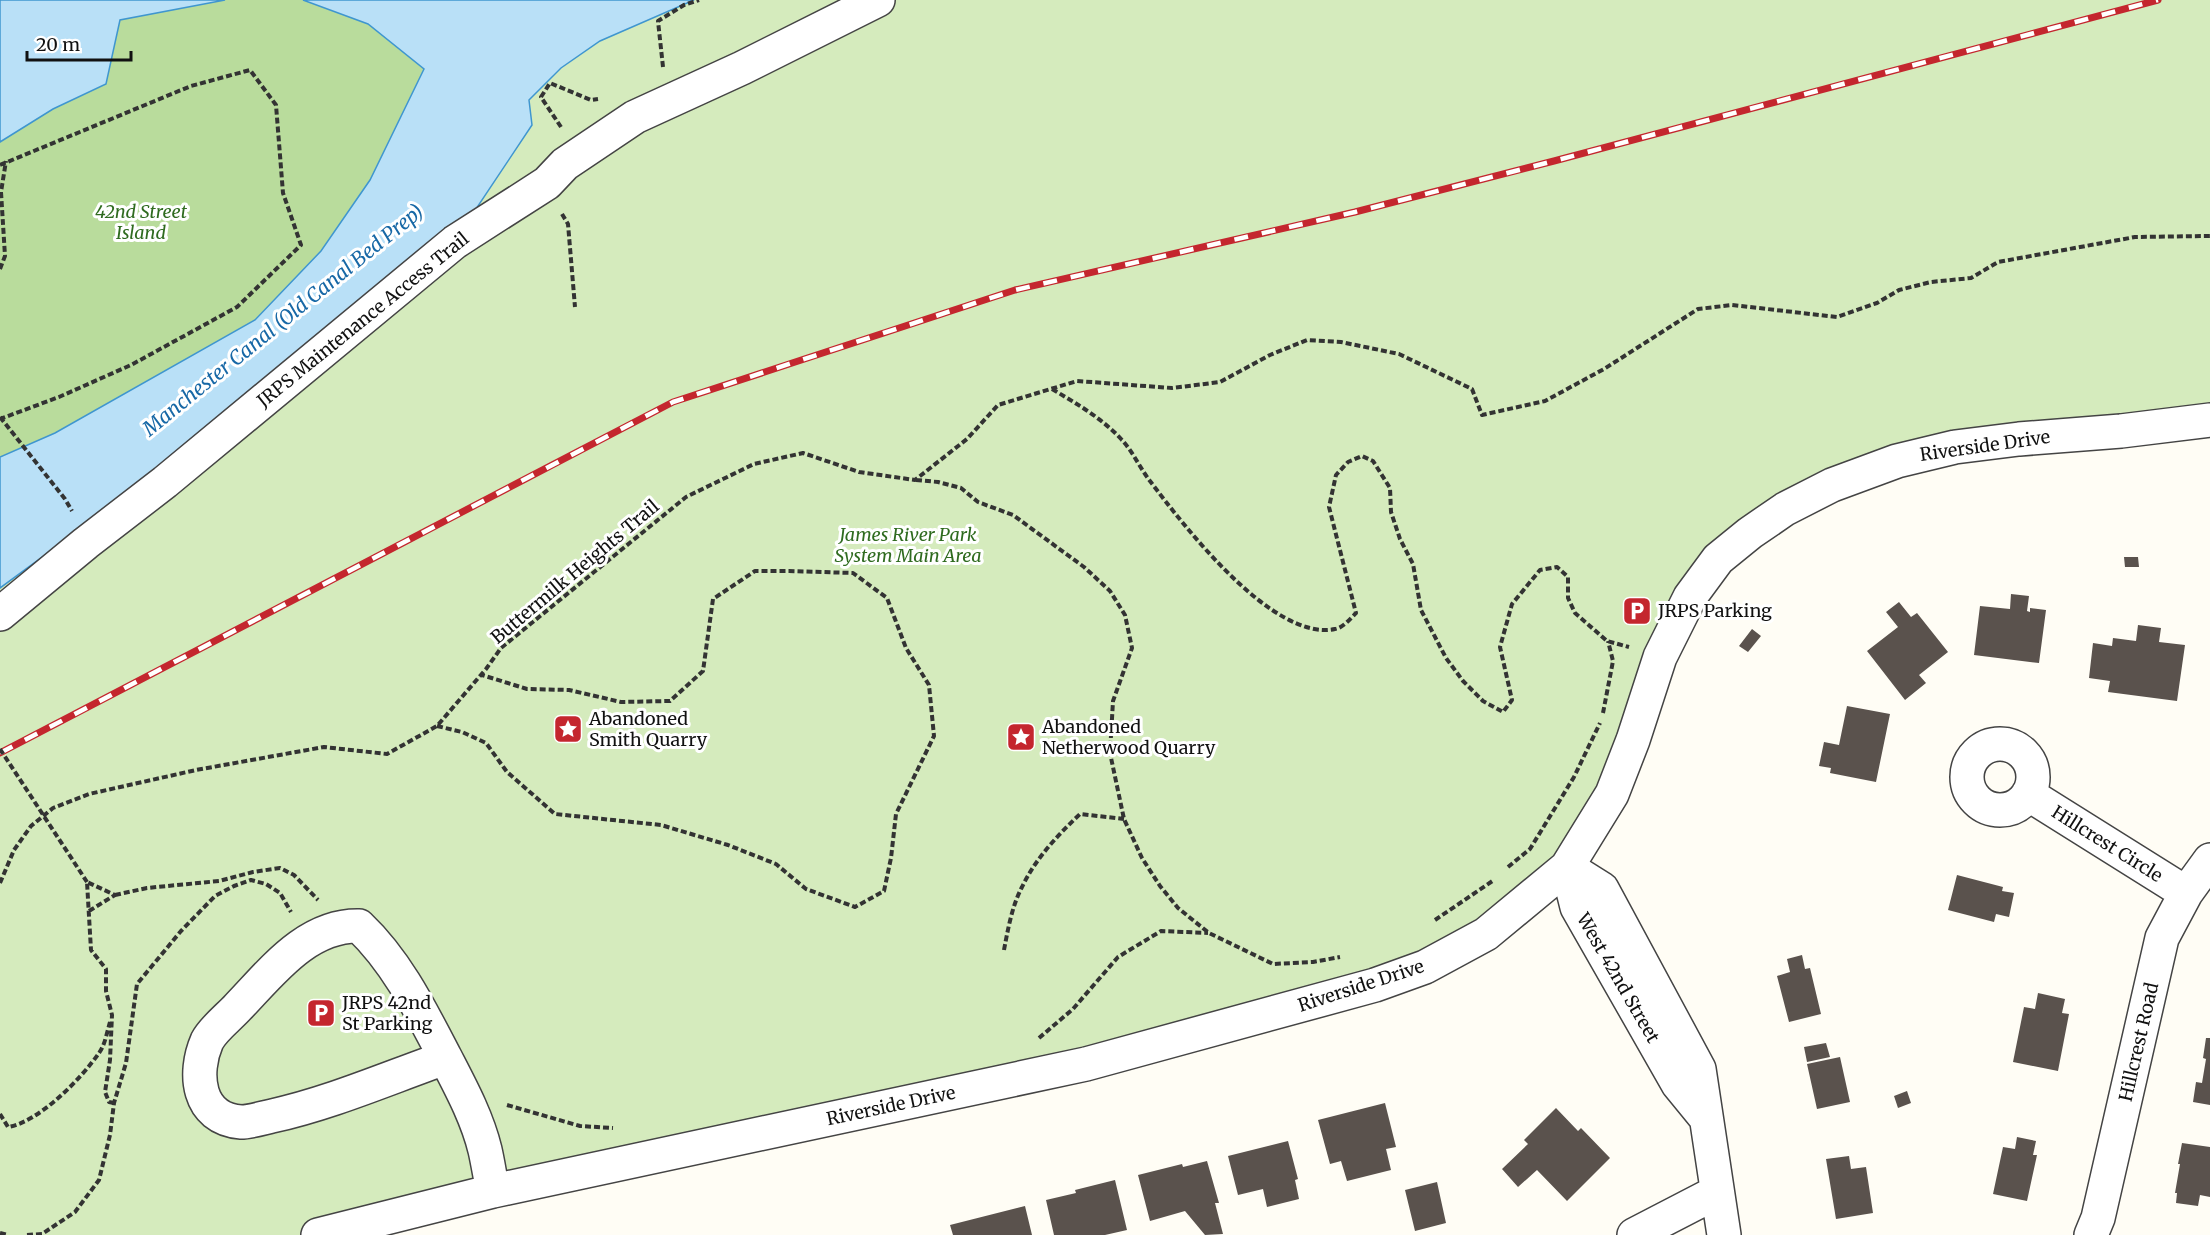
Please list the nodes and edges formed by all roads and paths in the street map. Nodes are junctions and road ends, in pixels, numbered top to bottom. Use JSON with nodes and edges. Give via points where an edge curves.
{"nodes":[{"id":1,"x":699,"y":0,"type":"edge"},
{"id":2,"x":878,"y":0,"type":"edge"},
{"id":3,"x":664,"y":74,"type":"dead end"},
{"id":4,"x":603,"y":99,"type":"dead end"},
{"id":5,"x":580,"y":154,"type":"junction"},
{"id":6,"x":6,"y":161,"type":"junction"},
{"id":7,"x":0,"y":165,"type":"edge"},
{"id":8,"x":547,"y":183,"type":"junction"},
{"id":9,"x":2210,"y":236,"type":"edge"},
{"id":10,"x":0,"y":269,"type":"edge"},
{"id":11,"x":575,"y":308,"type":"dead end"},
{"id":12,"x":1051,"y":389,"type":"junction"},
{"id":13,"x":0,"y":418,"type":"edge"},
{"id":14,"x":2210,"y":420,"type":"edge"},
{"id":15,"x":915,"y":480,"type":"junction"},
{"id":16,"x":75,"y":516,"type":"dead end"},
{"id":17,"x":0,"y":614,"type":"edge"},
{"id":18,"x":482,"y":675,"type":"junction"},
{"id":19,"x":437,"y":726,"type":"junction"},
{"id":20,"x":0,"y":749,"type":"edge"},
{"id":21,"x":2028,"y":794,"type":"dead end"},
{"id":22,"x":1124,"y":819,"type":"junction"},
{"id":23,"x":2210,"y":860,"type":"edge"},
{"id":24,"x":1567,"y":867,"type":"junction"},
{"id":25,"x":1504,"y":871,"type":"dead end"},
{"id":26,"x":1495,"y":879,"type":"dead end"},
{"id":27,"x":87,"y":882,"type":"junction"},
{"id":28,"x":0,"y":883,"type":"edge"},
{"id":29,"x":2186,"y":893,"type":"junction"},
{"id":30,"x":115,"y":895,"type":"junction"},
{"id":31,"x":319,"y":901,"type":"dead end"},
{"id":32,"x":89,"y":911,"type":"junction"},
{"id":33,"x":1427,"y":925,"type":"dead end"},
{"id":34,"x":1209,"y":933,"type":"junction"},
{"id":35,"x":308,"y":942,"type":"junction"},
{"id":36,"x":1004,"y":950,"type":"dead end"},
{"id":37,"x":1347,"y":955,"type":"dead end"},
{"id":38,"x":112,"y":1015,"type":"junction"},
{"id":39,"x":1039,"y":1039,"type":"dead end"},
{"id":40,"x":446,"y":1058,"type":"junction"},
{"id":41,"x":463,"y":1092,"type":"junction"},
{"id":42,"x":114,"y":1102,"type":"junction"},
{"id":43,"x":0,"y":1114,"type":"edge"},
{"id":44,"x":620,"y":1129,"type":"dead end"},
{"id":45,"x":493,"y":1191,"type":"junction"},
{"id":46,"x":1717,"y":1192,"type":"junction"},
{"id":47,"x":0,"y":1233,"type":"edge"},
{"id":48,"x":8,"y":1235,"type":"edge"},
{"id":49,"x":27,"y":1235,"type":"edge"},
{"id":50,"x":318,"y":1235,"type":"edge"},
{"id":51,"x":1634,"y":1235,"type":"edge"},
{"id":52,"x":1724,"y":1235,"type":"edge"},
{"id":53,"x":2091,"y":1235,"type":"edge"}],
"edges":[{"from":1,"to":3,"type":"path","via":[[658,21]]},
{"from":2,"to":5,"type":"street","name":"JRPS Maintenance Access Trail","via":[[635,117]]},
{"from":4,"to":5,"type":"path","via":[[591,100],[550,83],[541,97]]},
{"from":5,"to":8,"type":"street","name":"JRPS Maintenance Access Trail"},
{"from":6,"to":7,"type":"path"},
{"from":6,"to":10,"type":"path","via":[[1,192],[5,256]]},
{"from":6,"to":13,"type":"path","via":[[191,86],[250,70],[276,105],[283,193],[301,245],[237,307],[131,365]]},
{"from":8,"to":11,"type":"path","via":[[568,224]]},
{"from":8,"to":17,"type":"street","name":"JRPS Maintenance Access Trail","via":[[455,242]]},
{"from":9,"to":12,"type":"path","via":[[2135,237],[1998,262],[1971,278],[1899,290],[1877,303],[1837,317],[1732,305],[1698,309],[1545,401],[1482,414],[1472,389],[1399,354],[1341,342],[1306,340],[1220,382],[1172,387],[1077,381]]},
{"from":12,"to":15,"type":"path","via":[[998,405],[967,439]]},
{"from":12,"to":25,"type":"path","via":[[1090,411],[1122,440],[1200,545],[1245,588],[1280,616],[1312,630],[1338,629],[1356,613],[1329,507],[1336,475],[1348,462],[1362,456],[1373,461],[1390,488],[1391,512],[1413,564],[1421,610],[1463,681],[1483,701],[1503,712],[1512,700],[1500,647],[1512,604],[1540,570],[1557,567],[1568,577],[1568,598],[1575,613],[1607,641],[1613,662],[1602,719],[1575,777],[1530,849]]},
{"from":13,"to":16,"type":"path"},
{"from":14,"to":24,"type":"street","name":"Riverside Drive","via":[[1955,447],[1897,460],[1832,485],[1785,509],[1750,533],[1718,559],[1690,597],[1660,657],[1612,794]]},
{"from":15,"to":18,"type":"path","name":"Buttermilk Heights Trail","via":[[859,471],[803,453],[754,464],[686,497],[501,648]]},
{"from":15,"to":22,"type":"path","name":"Buttermilk Heights Trail","via":[[961,489],[978,502],[1013,515],[1084,567],[1110,591],[1125,615],[1131,648],[1113,701],[1110,753]]},
{"from":18,"to":19,"type":"path","name":"Buttermilk Heights Trail"},
{"from":18,"to":19,"type":"path","via":[[527,689],[569,690],[621,702],[670,701],[703,671],[713,599],[754,571],[853,573],[887,598],[906,648],[929,685],[934,736],[896,814],[885,891],[855,907],[806,889],[776,864],[728,844],[662,825],[555,814],[507,772],[486,743]]},
{"from":19,"to":28,"type":"path","name":"Buttermilk Heights Trail","via":[[387,754],[324,747],[89,794],[53,808],[31,826],[14,850]]},
{"from":20,"to":27,"type":"path","bridge":true},
{"from":21,"to":29,"type":"street","name":"Hillcrest Circle"},
{"from":22,"to":34,"type":"path","name":"Buttermilk Heights Trail","via":[[1160,886],[1178,908]]},
{"from":22,"to":36,"type":"path","via":[[1080,814],[1055,838],[1021,888]]},
{"from":23,"to":29,"type":"street","name":"Hillcrest Road"},
{"from":24,"to":45,"type":"street","name":"Riverside Drive","via":[[1486,933],[1425,967],[1375,985],[1086,1064]]},
{"from":24,"to":46,"type":"street","name":"West 42nd Street","via":[[1577,907],[1678,1084],[1705,1117]]},
{"from":26,"to":33,"type":"path"},
{"from":27,"to":30,"type":"path"},
{"from":27,"to":32,"type":"path"},
{"from":29,"to":53,"type":"street","name":"Hillcrest Road","via":[[2162,939]]},
{"from":30,"to":31,"type":"path","via":[[280,868],[294,875]]},
{"from":30,"to":32,"type":"path"},
{"from":32,"to":38,"type":"path","via":[[91,950],[106,969]]},
{"from":34,"to":37,"type":"path","name":"Buttermilk Heights Trail","via":[[1273,964]]},
{"from":34,"to":39,"type":"path","via":[[1161,931],[1118,957],[1074,1010]]},
{"from":35,"to":40,"type":"street","via":[[328,931],[359,926],[397,971]]},
{"from":35,"to":40,"type":"street","via":[[291,952],[208,1040],[200,1068],[200,1088],[207,1105],[225,1118],[242,1122],[297,1110]]},
{"from":35,"to":42,"type":"path","via":[[280,893],[266,884],[251,880],[215,896],[137,984],[126,1063]]},
{"from":38,"to":42,"type":"path","via":[[105,1092],[109,1102]]},
{"from":38,"to":43,"type":"path","via":[[100,1052],[44,1111],[8,1127]]},
{"from":40,"to":41,"type":"street"},
{"from":41,"to":44,"type":"path","via":[[580,1126]]},
{"from":41,"to":45,"type":"street","via":[[485,1149]]},
{"from":42,"to":49,"type":"path","via":[[99,1180],[75,1212],[42,1234]]},
{"from":45,"to":50,"type":"street","name":"Riverside Drive"},
{"from":46,"to":51,"type":"street"},
{"from":46,"to":52,"type":"street","name":"West 42nd Street"},
{"from":47,"to":48,"type":"path"}]}
